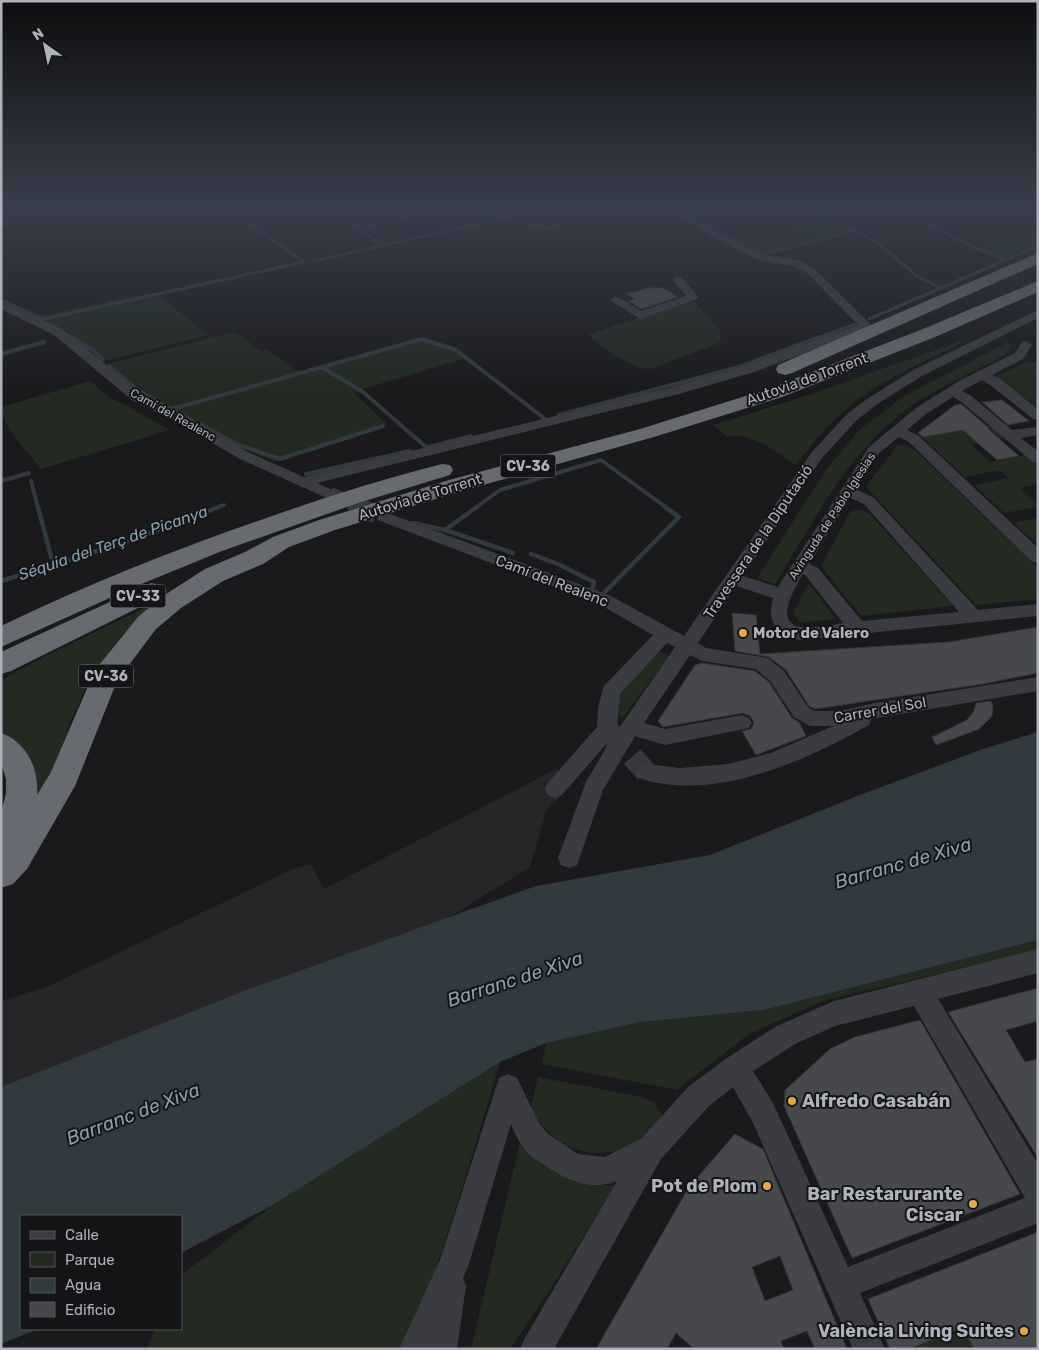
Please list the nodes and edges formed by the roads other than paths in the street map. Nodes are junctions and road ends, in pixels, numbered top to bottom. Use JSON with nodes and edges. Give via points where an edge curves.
{"nodes":[{"id":1,"x":807,"y":268,"type":"edge"},
{"id":2,"x":1017,"y":268,"type":"edge"},
{"id":3,"x":1038,"y":271,"type":"edge"},
{"id":4,"x":676,"y":279,"type":"dead end"},
{"id":5,"x":1038,"y":286,"type":"edge"},
{"id":6,"x":1038,"y":299,"type":"edge"},
{"id":7,"x":616,"y":300,"type":"dead end"},
{"id":8,"x":1,"y":305,"type":"edge"},
{"id":9,"x":1038,"y":313,"type":"edge"},
{"id":10,"x":1004,"y":330,"type":"junction"},
{"id":11,"x":1022,"y":350,"type":"junction"},
{"id":12,"x":1038,"y":356,"type":"edge"},
{"id":13,"x":981,"y":375,"type":"junction"},
{"id":14,"x":771,"y":385,"type":"junction"},
{"id":15,"x":952,"y":391,"type":"junction"},
{"id":16,"x":1038,"y":416,"type":"edge"},
{"id":17,"x":896,"y":430,"type":"junction"},
{"id":18,"x":1038,"y":431,"type":"edge"},
{"id":19,"x":1010,"y":436,"type":"junction"},
{"id":20,"x":1038,"y":459,"type":"edge"},
{"id":21,"x":303,"y":482,"type":"junction"},
{"id":22,"x":847,"y":491,"type":"junction"},
{"id":23,"x":328,"y":494,"type":"tunnel mouth"},
{"id":24,"x":384,"y":517,"type":"tunnel mouth"},
{"id":25,"x":281,"y":542,"type":"junction"},
{"id":26,"x":1038,"y":558,"type":"edge"},
{"id":27,"x":800,"y":566,"type":"junction"},
{"id":28,"x":732,"y":578,"type":"junction"},
{"id":29,"x":782,"y":595,"type":"junction"},
{"id":30,"x":1038,"y":610,"type":"edge"},
{"id":31,"x":973,"y":616,"type":"junction"},
{"id":32,"x":856,"y":628,"type":"junction"},
{"id":33,"x":666,"y":633,"type":"junction"},
{"id":34,"x":1,"y":638,"type":"edge"},
{"id":35,"x":687,"y":645,"type":"junction"},
{"id":36,"x":1,"y":664,"type":"edge"},
{"id":37,"x":1038,"y":684,"type":"edge"},
{"id":38,"x":982,"y":692,"type":"junction"},
{"id":39,"x":1038,"y":694,"type":"edge"},
{"id":40,"x":875,"y":710,"type":"junction"},
{"id":41,"x":742,"y":723,"type":"dead end"},
{"id":42,"x":630,"y":727,"type":"junction"},
{"id":43,"x":1,"y":745,"type":"edge"},
{"id":44,"x":646,"y":772,"type":"tunnel mouth"},
{"id":45,"x":555,"y":789,"type":"dead end"},
{"id":46,"x":1,"y":844,"type":"edge"},
{"id":47,"x":569,"y":858,"type":"dead end"},
{"id":48,"x":1,"y":872,"type":"edge"},
{"id":49,"x":1038,"y":961,"type":"edge"},
{"id":50,"x":920,"y":992,"type":"junction"},
{"id":51,"x":736,"y":1067,"type":"junction"},
{"id":52,"x":651,"y":1149,"type":"junction"},
{"id":53,"x":1038,"y":1192,"type":"edge"},
{"id":54,"x":1038,"y":1208,"type":"edge"},
{"id":55,"x":454,"y":1264,"type":"junction"},
{"id":56,"x":841,"y":1285,"type":"junction"},
{"id":57,"x":415,"y":1349,"type":"edge"},
{"id":58,"x":441,"y":1349,"type":"edge"},
{"id":59,"x":536,"y":1349,"type":"edge"},
{"id":60,"x":868,"y":1349,"type":"edge"}],
"edges":[{"from":1,"to":21,"type":"street","via":[[866,326],[748,369],[674,391]]},
{"from":2,"to":14,"type":"highway"},
{"from":3,"to":14,"type":"highway","name":"Autovia de Torrent","number":"CV-36"},
{"from":4,"to":7,"type":"street","via":[[693,297],[640,315]]},
{"from":5,"to":14,"type":"highway","name":"Autovia de Torrent","number":"CV-36","via":[[930,333]]},
{"from":6,"to":14,"type":"highway","via":[[942,339],[802,388]]},
{"from":8,"to":21,"type":"street","name":"Camí del Realenc","via":[[58,332],[137,397],[246,456]]},
{"from":9,"to":10,"type":"street","name":"Travessera de la Diputació"},
{"from":10,"to":11,"type":"street"},
{"from":10,"to":28,"type":"street","name":"Travessera de la Diputació","via":[[912,376],[851,419],[817,455]]},
{"from":11,"to":12,"type":"street"},
{"from":11,"to":13,"type":"street","name":"Avinguda de Pablo Iglesias"},
{"from":13,"to":15,"type":"street","name":"Avinguda de Pablo Iglesias"},
{"from":13,"to":16,"type":"street","via":[[994,381]]},
{"from":14,"to":25,"type":"highway","name":"Autovia de Torrent","number":"CV-36","via":[[647,433],[392,504]]},
{"from":14,"to":34,"type":"highway","name":"Autovia de Torrent","number":"CV-36","via":[[370,490],[201,550]]},
{"from":15,"to":17,"type":"street","name":"Avinguda de Pablo Iglesias"},
{"from":15,"to":19,"type":"street"},
{"from":17,"to":22,"type":"street","name":"Avinguda de Pablo Iglesias","via":[[874,450]]},
{"from":17,"to":26,"type":"street","via":[[914,439]]},
{"from":18,"to":19,"type":"street"},
{"from":19,"to":20,"type":"street"},
{"from":21,"to":23,"type":"street","name":"Camí del Realenc"},
{"from":22,"to":27,"type":"street","name":"Avinguda de Pablo Iglesias"},
{"from":22,"to":31,"type":"street","via":[[869,501]]},
{"from":24,"to":33,"type":"street","name":"Camí del Realenc","via":[[605,600]]},
{"from":25,"to":36,"type":"highway","number":"CV-33","via":[[230,557],[135,598]]},
{"from":25,"to":48,"type":"highway","name":"Autovia de Torrent","number":"CV-36","via":[[214,575],[172,602],[147,623],[105,677],[64,777],[15,859]]},
{"from":27,"to":29,"type":"street","name":"Avinguda de Pablo Iglesias"},
{"from":27,"to":32,"type":"street","via":[[812,572]]},
{"from":28,"to":29,"type":"street"},
{"from":28,"to":35,"type":"street","name":"Travessera de la Diputació"},
{"from":29,"to":32,"type":"street","name":"Avinguda de Pablo Iglesias","via":[[778,612],[787,629],[799,634]]},
{"from":30,"to":31,"type":"street"},
{"from":31,"to":32,"type":"street"},
{"from":33,"to":35,"type":"street","name":"Camí del Realenc"},
{"from":33,"to":45,"type":"street","via":[[611,691],[608,729]]},
{"from":35,"to":40,"type":"street","name":"Carrer del Sol","via":[[708,656],[761,663],[777,676],[801,712],[810,718],[840,719]]},
{"from":35,"to":42,"type":"street","name":"Travessera de la Diputació"},
{"from":37,"to":38,"type":"street","name":"Carrer del Sol"},
{"from":38,"to":39,"type":"street","name":"Carrer del Sol","via":[[1009,696]]},
{"from":38,"to":40,"type":"street","name":"Carrer del Sol"},
{"from":40,"to":44,"type":"street","via":[[852,726],[800,750],[737,772],[679,777]]},
{"from":41,"to":42,"type":"street","via":[[665,737]]},
{"from":42,"to":47,"type":"street","name":"Travessera de la Diputació","via":[[594,788]]},
{"from":43,"to":46,"type":"highway","via":[[18,763],[23,785],[19,808]]},
{"from":49,"to":50,"type":"street"},
{"from":50,"to":51,"type":"street","via":[[834,1014],[786,1036]]},
{"from":50,"to":53,"type":"street"},
{"from":51,"to":52,"type":"street","via":[[698,1097]]},
{"from":51,"to":56,"type":"street","via":[[763,1113]]},
{"from":52,"to":55,"type":"street","via":[[606,1171],[573,1168],[537,1143],[508,1088]]},
{"from":52,"to":59,"type":"street"},
{"from":54,"to":56,"type":"street"},
{"from":55,"to":57,"type":"street"},
{"from":55,"to":58,"type":"street"},
{"from":56,"to":60,"type":"street"}]}
